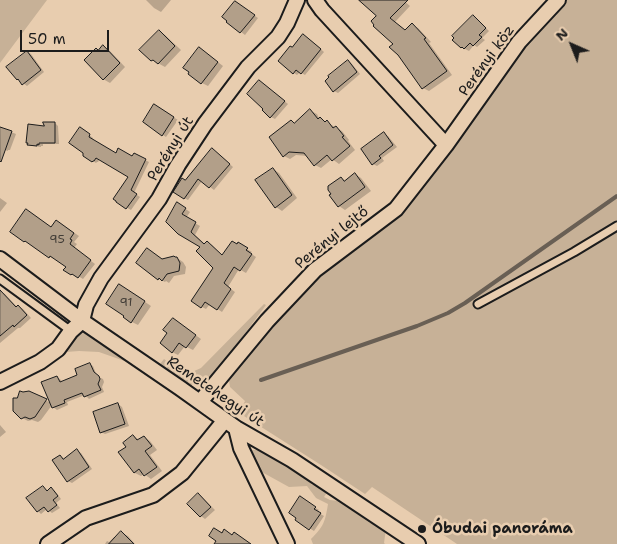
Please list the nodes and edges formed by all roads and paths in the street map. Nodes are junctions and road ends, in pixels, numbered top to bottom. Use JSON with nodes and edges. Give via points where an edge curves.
{"nodes":[{"id":1,"x":297,"y":0,"type":"edge"},
{"id":2,"x":315,"y":0,"type":"edge"},
{"id":3,"x":558,"y":0,"type":"edge"},
{"id":4,"x":446,"y":145,"type":"junction"},
{"id":5,"x":617,"y":226,"type":"edge"},
{"id":6,"x":0,"y":259,"type":"edge"},
{"id":7,"x":0,"y":279,"type":"edge"},
{"id":8,"x":478,"y":304,"type":"dead end"},
{"id":9,"x":82,"y":321,"type":"junction"},
{"id":10,"x":71,"y":331,"type":"junction"},
{"id":11,"x":0,"y":382,"type":"edge"},
{"id":12,"x":200,"y":402,"type":"junction"},
{"id":13,"x":230,"y":424,"type":"junction"},
{"id":14,"x":48,"y":544,"type":"edge"},
{"id":15,"x":287,"y":544,"type":"edge"},
{"id":16,"x":418,"y":544,"type":"edge"}],
"edges":[{"from":1,"to":9,"type":"street","name":"Perényi út","via":[[278,37],[248,67],[205,124],[159,199],[101,278],[86,305]]},
{"from":2,"to":4,"type":"street"},
{"from":3,"to":4,"type":"street","name":"Perényi köz","via":[[519,42]]},
{"from":4,"to":12,"type":"street","name":"Perényi lejtő","via":[[396,209],[315,270],[267,321]]},
{"from":5,"to":8,"type":"lane"},
{"from":6,"to":9,"type":"street","name":"Remetehegyi út"},
{"from":7,"to":10,"type":"lane"},
{"from":9,"to":10,"type":"street"},
{"from":9,"to":12,"type":"street","name":"Remetehegyi út"},
{"from":10,"to":11,"type":"street","via":[[46,358]]},
{"from":12,"to":13,"type":"street","name":"Remetehegyi út"},
{"from":13,"to":14,"type":"street","via":[[182,473],[153,495],[86,518]]},
{"from":13,"to":15,"type":"street"},
{"from":13,"to":16,"type":"street","name":"Remetehegyi út","via":[[292,460]]}]}
